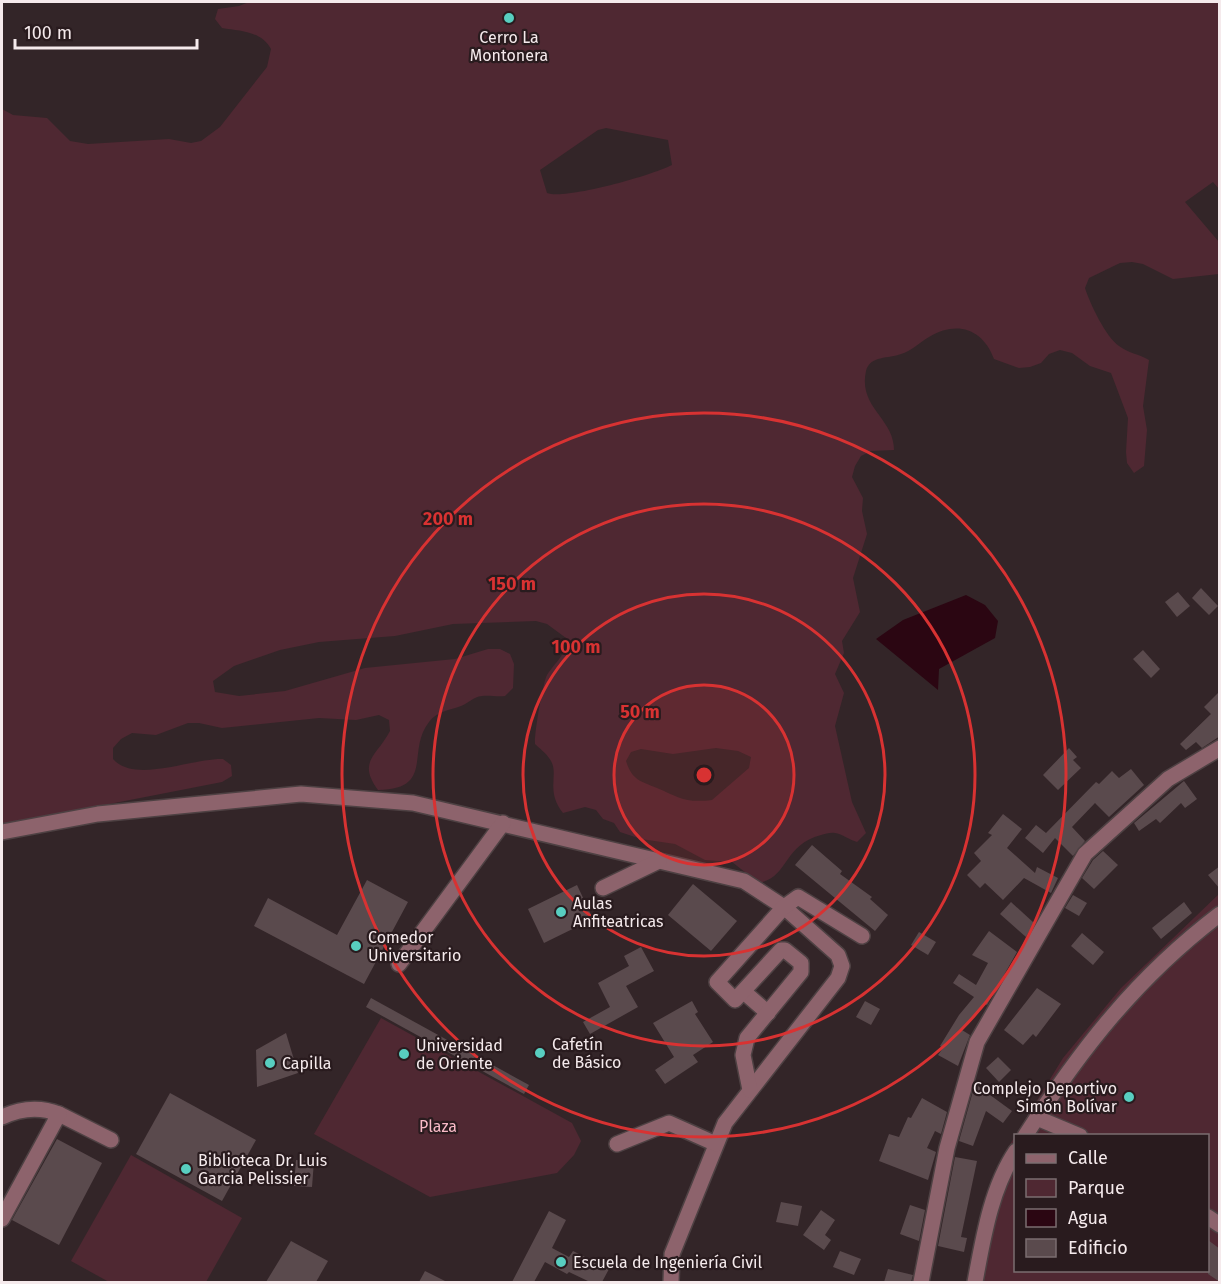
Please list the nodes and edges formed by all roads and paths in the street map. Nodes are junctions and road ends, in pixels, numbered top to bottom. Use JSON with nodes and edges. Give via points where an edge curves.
{"nodes":[{"id":1,"x":1220,"y":748,"type":"edge"},
{"id":2,"x":503,"y":823,"type":"junction"},
{"id":3,"x":2,"y":832,"type":"edge"},
{"id":4,"x":659,"y":861,"type":"junction"},
{"id":5,"x":603,"y":888,"type":"dead end"},
{"id":6,"x":784,"y":907,"type":"junction"},
{"id":7,"x":1217,"y":921,"type":"edge"},
{"id":8,"x":862,"y":936,"type":"dead end"},
{"id":9,"x":399,"y":964,"type":"dead end"},
{"id":10,"x":744,"y":992,"type":"junction"},
{"id":11,"x":768,"y":1013,"type":"junction"},
{"id":12,"x":750,"y":1090,"type":"junction"},
{"id":13,"x":59,"y":1114,"type":"junction"},
{"id":14,"x":2,"y":1117,"type":"edge"},
{"id":15,"x":1037,"y":1118,"type":"junction"},
{"id":16,"x":1026,"y":1134,"type":"edge"},
{"id":17,"x":1075,"y":1134,"type":"edge"},
{"id":18,"x":111,"y":1140,"type":"dead end"},
{"id":19,"x":617,"y":1144,"type":"dead end"},
{"id":20,"x":716,"y":1144,"type":"junction"},
{"id":21,"x":1014,"y":1156,"type":"edge"},
{"id":22,"x":3,"y":1214,"type":"edge"},
{"id":23,"x":670,"y":1282,"type":"edge"},
{"id":24,"x":921,"y":1282,"type":"edge"},
{"id":25,"x":975,"y":1282,"type":"edge"}],
"edges":[{"from":1,"to":24,"type":"street","via":[[1168,779],[1085,854],[977,1042],[947,1148]]},
{"from":2,"to":3,"type":"street","via":[[413,802],[301,794],[98,814]]},
{"from":2,"to":4,"type":"street"},
{"from":2,"to":9,"type":"street"},
{"from":4,"to":5,"type":"street"},
{"from":4,"to":6,"type":"street","via":[[744,881]]},
{"from":6,"to":8,"type":"street","via":[[794,898],[802,897]]},
{"from":6,"to":10,"type":"street","via":[[717,982],[733,1000]]},
{"from":6,"to":12,"type":"street","via":[[838,955],[842,966],[838,978]]},
{"from":7,"to":15,"type":"street","via":[[1175,950],[1111,1015]]},
{"from":10,"to":11,"type":"street"},
{"from":10,"to":11,"type":"street","via":[[781,950],[801,963],[803,968]]},
{"from":11,"to":12,"type":"street","via":[[744,1046]]},
{"from":12,"to":20,"type":"street","via":[[725,1123]]},
{"from":13,"to":14,"type":"street","via":[[33,1108]]},
{"from":13,"to":18,"type":"street"},
{"from":13,"to":22,"type":"street"},
{"from":15,"to":16,"type":"street"},
{"from":15,"to":17,"type":"street"},
{"from":19,"to":20,"type":"street","via":[[669,1124]]},
{"from":20,"to":23,"type":"street","via":[[672,1254]]},
{"from":21,"to":25,"type":"street","via":[[983,1240]]}]}
